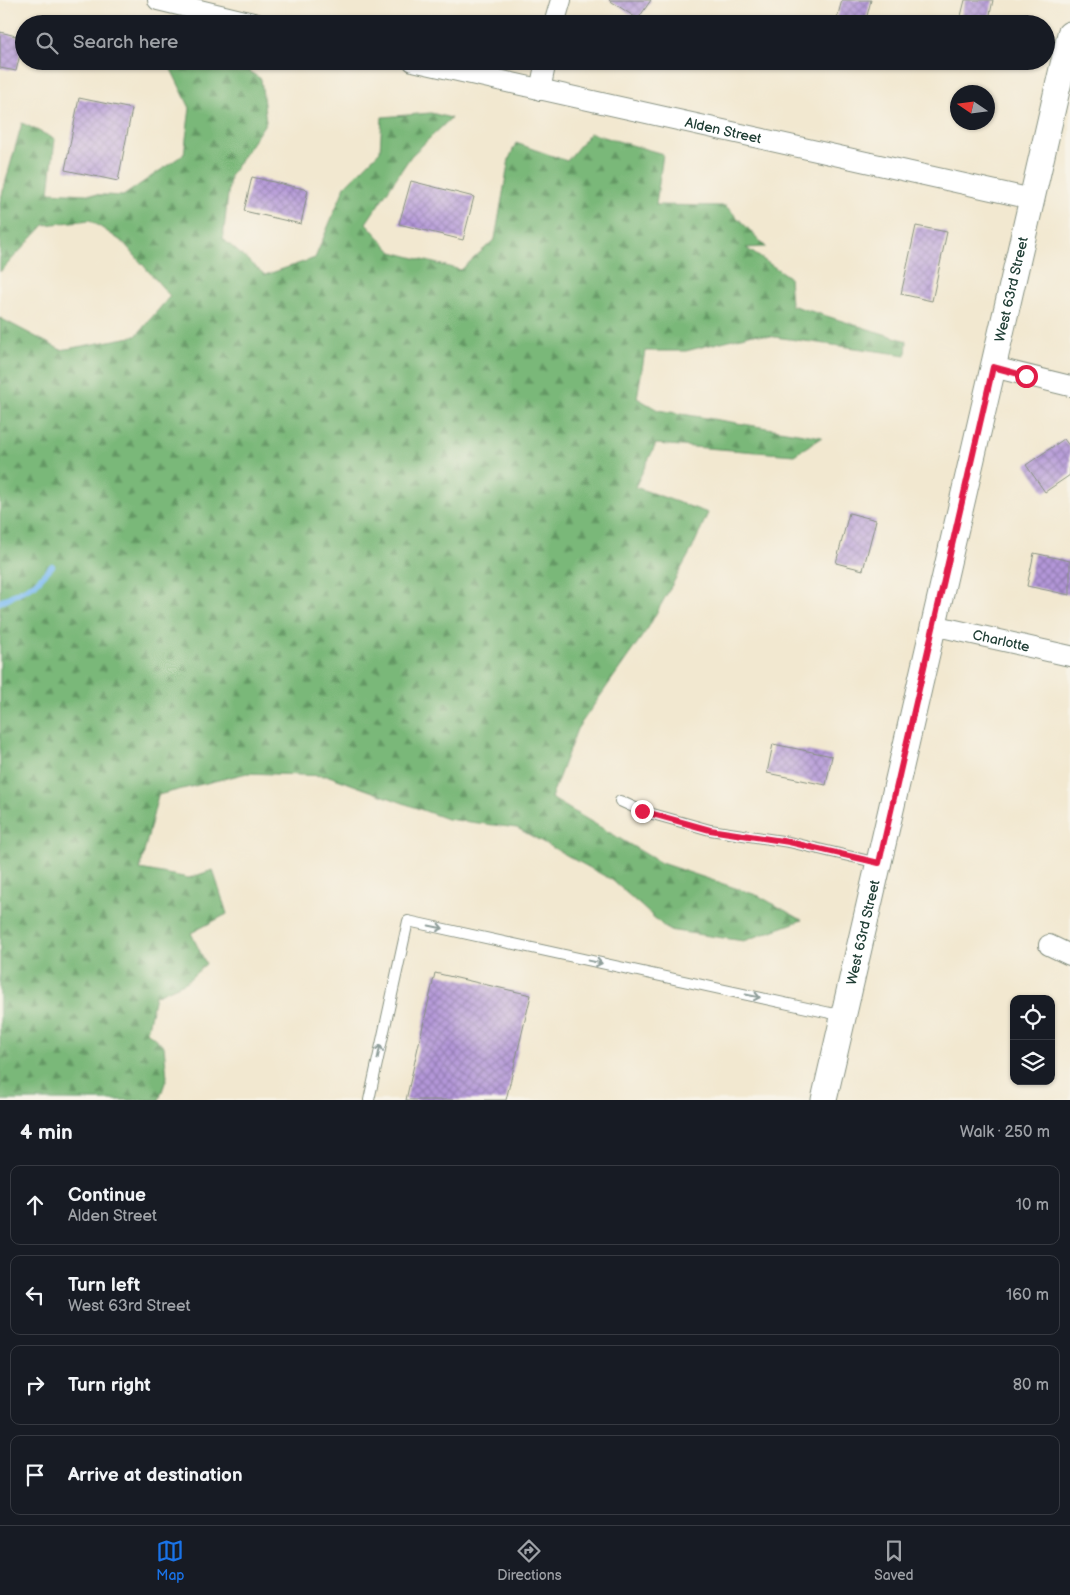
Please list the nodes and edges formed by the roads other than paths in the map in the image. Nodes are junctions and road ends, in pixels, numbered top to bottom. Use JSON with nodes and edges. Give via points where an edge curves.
{"nodes":[{"id":1,"x":158,"y":0,"type":"edge"},
{"id":2,"x":561,"y":0,"type":"edge"},
{"id":3,"x":220,"y":15,"type":"edge"},
{"id":4,"x":557,"y":15,"type":"edge"},
{"id":5,"x":1070,"y":34,"type":"edge"},
{"id":6,"x":452,"y":70,"type":"edge"},
{"id":7,"x":544,"y":70,"type":"edge"},
{"id":8,"x":540,"y":90,"type":"junction"},
{"id":9,"x":1032,"y":199,"type":"junction"},
{"id":10,"x":993,"y":367,"type":"junction"},
{"id":11,"x":1070,"y":386,"type":"edge"},
{"id":12,"x":933,"y":625,"type":"junction"},
{"id":13,"x":1070,"y":656,"type":"edge"},
{"id":14,"x":620,"y":801,"type":"dead end"},
{"id":15,"x":879,"y":863,"type":"junction"},
{"id":16,"x":1049,"y":945,"type":"dead end"},
{"id":17,"x":1070,"y":955,"type":"edge"},
{"id":18,"x":844,"y":1016,"type":"junction"},
{"id":19,"x":369,"y":1100,"type":"edge"},
{"id":20,"x":824,"y":1100,"type":"edge"}],
"edges":[{"from":1,"to":3,"type":"street"},
{"from":2,"to":4,"type":"street"},
{"from":5,"to":9,"type":"street","name":"West 63rd Street"},
{"from":6,"to":8,"type":"street","name":"Alden Street"},
{"from":7,"to":8,"type":"street"},
{"from":8,"to":9,"type":"street","name":"Alden Street"},
{"from":9,"to":10,"type":"street","name":"West 63rd Street"},
{"from":10,"to":11,"type":"street"},
{"from":10,"to":12,"type":"street","name":"West 63rd Street"},
{"from":12,"to":13,"type":"street","name":"Charlotte"},
{"from":12,"to":15,"type":"street","name":"West 63rd Street"},
{"from":14,"to":15,"type":"lane","via":[[642,811],[710,830],[789,842]]},
{"from":15,"to":18,"type":"street","name":"West 63rd Street"},
{"from":16,"to":17,"type":"street"},
{"from":19,"to":18,"type":"lane","one_way":true,"via":[[408,921]]},
{"from":18,"to":20,"type":"street","name":"West 63rd Street"}]}
